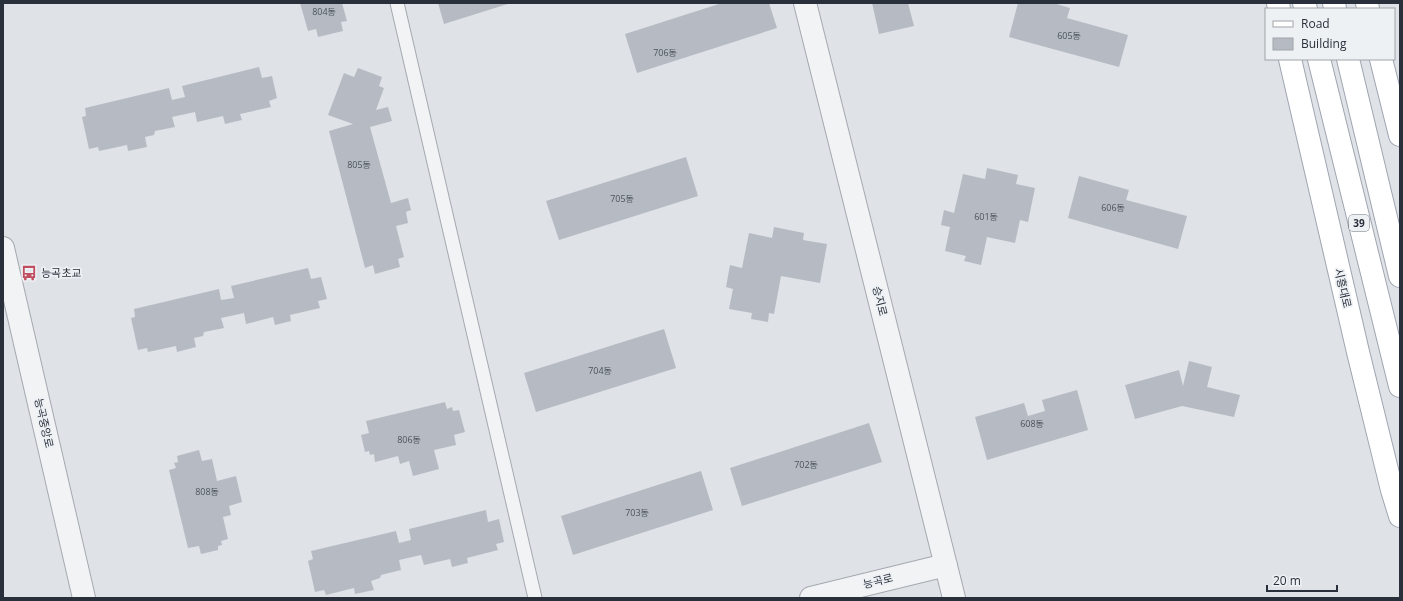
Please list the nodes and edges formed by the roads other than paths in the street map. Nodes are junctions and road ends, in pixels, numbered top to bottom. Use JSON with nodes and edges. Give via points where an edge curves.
{"nodes":[{"id":1,"x":397,"y":3,"type":"edge"},
{"id":2,"x":805,"y":3,"type":"edge"},
{"id":3,"x":1290,"y":60,"type":"edge"},
{"id":4,"x":1319,"y":60,"type":"edge"},
{"id":5,"x":1348,"y":60,"type":"edge"},
{"id":6,"x":1381,"y":60,"type":"edge"},
{"id":7,"x":1400,"y":135,"type":"edge"},
{"id":8,"x":3,"y":248,"type":"edge"},
{"id":9,"x":1400,"y":276,"type":"edge"},
{"id":10,"x":1400,"y":386,"type":"edge"},
{"id":11,"x":1400,"y":516,"type":"edge"},
{"id":12,"x":946,"y":565,"type":"junction"},
{"id":13,"x":84,"y":598,"type":"edge"},
{"id":14,"x":535,"y":598,"type":"edge"},
{"id":15,"x":811,"y":598,"type":"edge"},
{"id":16,"x":954,"y":598,"type":"edge"}],
"edges":[{"from":1,"to":14,"type":"street"},
{"from":2,"to":12,"type":"street","name":"승지로"},
{"from":3,"to":11,"type":"main road","name":"시흥대로","via":[[1358,352]]},
{"from":4,"to":10,"type":"main road","number":"39"},
{"from":5,"to":9,"type":"main road","number":"39"},
{"from":6,"to":7,"type":"main road"},
{"from":8,"to":13,"type":"street","name":"능곡중앙로"},
{"from":12,"to":15,"type":"street","name":"능곡로"},
{"from":12,"to":16,"type":"street","name":"승지로"}]}
